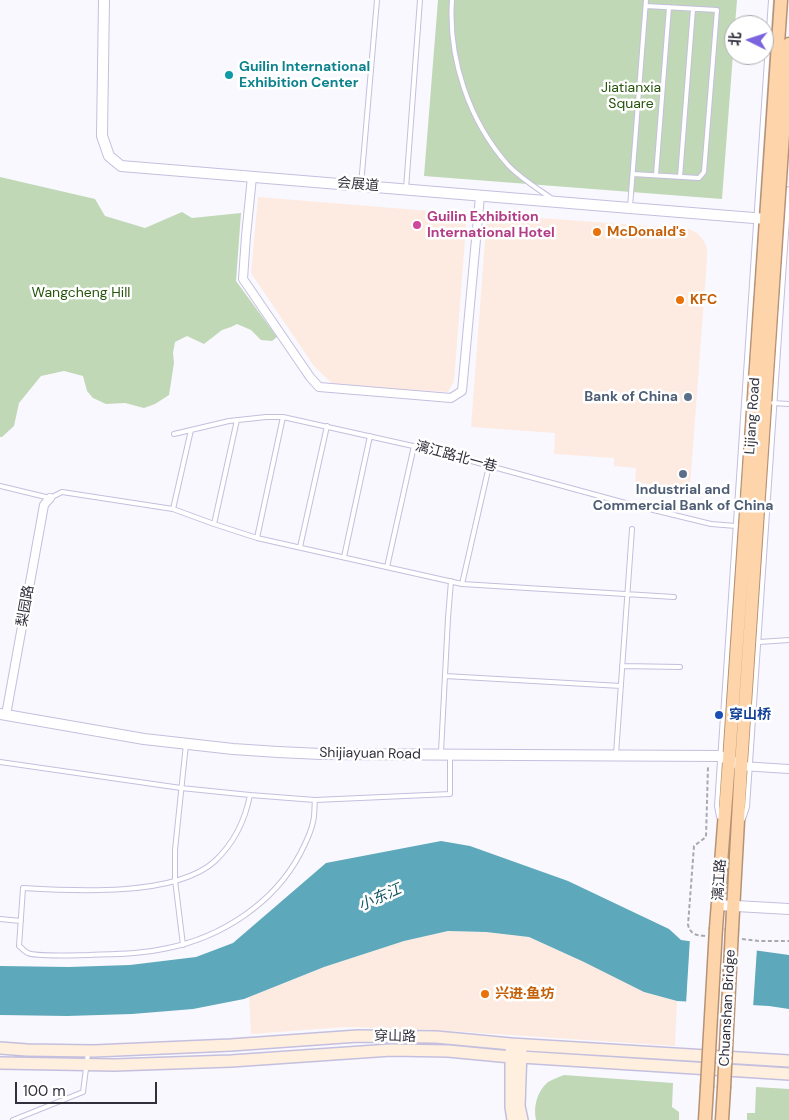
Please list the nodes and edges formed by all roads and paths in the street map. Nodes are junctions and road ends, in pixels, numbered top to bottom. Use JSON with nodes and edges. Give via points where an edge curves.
{"nodes":[{"id":1,"x":104,"y":0,"type":"edge"},
{"id":2,"x":377,"y":0,"type":"edge"},
{"id":3,"x":420,"y":0,"type":"edge"},
{"id":4,"x":452,"y":0,"type":"edge"},
{"id":5,"x":646,"y":0,"type":"edge"},
{"id":6,"x":771,"y":0,"type":"edge"},
{"id":7,"x":781,"y":0,"type":"edge"},
{"id":8,"x":646,"y":6,"type":"junction"},
{"id":9,"x":669,"y":7,"type":"junction"},
{"id":10,"x":693,"y":9,"type":"junction"},
{"id":11,"x":789,"y":44,"type":"edge"},
{"id":12,"x":633,"y":174,"type":"junction"},
{"id":13,"x":656,"y":175,"type":"junction"},
{"id":14,"x":252,"y":177,"type":"junction"},
{"id":15,"x":680,"y":177,"type":"junction"},
{"id":16,"x":361,"y":185,"type":"junction"},
{"id":17,"x":406,"y":189,"type":"junction"},
{"id":18,"x":789,"y":189,"type":"edge"},
{"id":19,"x":480,"y":196,"type":"junction"},
{"id":20,"x":556,"y":202,"type":"junction"},
{"id":21,"x":630,"y":208,"type":"junction"},
{"id":22,"x":775,"y":218,"type":"edge"},
{"id":23,"x":759,"y":403,"type":"junction"},
{"id":24,"x":789,"y":404,"type":"edge"},
{"id":25,"x":284,"y":417,"type":"junction"},
{"id":26,"x":237,"y":420,"type":"junction"},
{"id":27,"x":328,"y":426,"type":"junction"},
{"id":28,"x":191,"y":430,"type":"junction"},
{"id":29,"x":174,"y":434,"type":"dead end"},
{"id":30,"x":370,"y":436,"type":"junction"},
{"id":31,"x":414,"y":446,"type":"junction"},
{"id":32,"x":489,"y":466,"type":"junction"},
{"id":33,"x":0,"y":486,"type":"edge"},
{"id":34,"x":50,"y":498,"type":"junction"},
{"id":35,"x":173,"y":509,"type":"junction"},
{"id":36,"x":214,"y":524,"type":"junction"},
{"id":37,"x":736,"y":526,"type":"junction"},
{"id":38,"x":632,"y":529,"type":"dead end"},
{"id":39,"x":257,"y":538,"type":"junction"},
{"id":40,"x":300,"y":547,"type":"junction"},
{"id":41,"x":344,"y":557,"type":"junction"},
{"id":42,"x":387,"y":567,"type":"junction"},
{"id":43,"x":451,"y":581,"type":"junction"},
{"id":44,"x":462,"y":584,"type":"junction"},
{"id":45,"x":627,"y":594,"type":"junction"},
{"id":46,"x":674,"y":597,"type":"dead end"},
{"id":47,"x":789,"y":640,"type":"edge"},
{"id":48,"x":758,"y":642,"type":"junction"},
{"id":49,"x":622,"y":666,"type":"junction"},
{"id":50,"x":680,"y":668,"type":"dead end"},
{"id":51,"x":445,"y":676,"type":"junction"},
{"id":52,"x":621,"y":686,"type":"junction"},
{"id":53,"x":3,"y":715,"type":"edge"},
{"id":54,"x":186,"y":744,"type":"junction"},
{"id":55,"x":445,"y":755,"type":"junction"},
{"id":56,"x":616,"y":756,"type":"junction"},
{"id":57,"x":0,"y":762,"type":"edge"},
{"id":58,"x":735,"y":762,"type":"junction"},
{"id":59,"x":789,"y":769,"type":"edge"},
{"id":60,"x":181,"y":788,"type":"junction"},
{"id":61,"x":250,"y":795,"type":"junction"},
{"id":62,"x":315,"y":800,"type":"junction"},
{"id":63,"x":723,"y":831,"type":"joint"},
{"id":64,"x":737,"y":832,"type":"joint"},
{"id":65,"x":175,"y":880,"type":"junction"},
{"id":66,"x":718,"y":906,"type":"junction"},
{"id":67,"x":734,"y":907,"type":"junction"},
{"id":68,"x":789,"y":909,"type":"edge"},
{"id":69,"x":0,"y":919,"type":"edge"},
{"id":70,"x":21,"y":921,"type":"junction"},
{"id":71,"x":716,"y":928,"type":"joint"},
{"id":72,"x":732,"y":929,"type":"joint"},
{"id":73,"x":183,"y":945,"type":"junction"},
{"id":74,"x":516,"y":1044,"type":"junction"},
{"id":75,"x":0,"y":1048,"type":"edge"},
{"id":76,"x":88,"y":1051,"type":"junction"},
{"id":77,"x":516,"y":1057,"type":"junction"},
{"id":78,"x":789,"y":1061,"type":"edge"},
{"id":79,"x":0,"y":1063,"type":"edge"},
{"id":80,"x":86,"y":1065,"type":"junction"},
{"id":81,"x":789,"y":1074,"type":"edge"},
{"id":82,"x":13,"y":1120,"type":"edge"},
{"id":83,"x":513,"y":1120,"type":"edge"},
{"id":84,"x":522,"y":1120,"type":"edge"},
{"id":85,"x":704,"y":1120,"type":"edge"},
{"id":86,"x":722,"y":1120,"type":"edge"}],
"edges":[{"from":1,"to":14,"type":"street","name":"会展道","via":[[102,136],[109,156],[120,166]]},
{"from":2,"to":16,"type":"lane"},
{"from":3,"to":17,"type":"lane"},
{"from":4,"to":20,"type":"lane","via":[[453,47],[463,86],[479,124],[510,167]]},
{"from":5,"to":8,"type":"lane"},
{"from":6,"to":22,"type":"lane"},
{"from":7,"to":22,"type":"highway","name":"Lijiang Road"},
{"from":8,"to":9,"type":"lane"},
{"from":8,"to":12,"type":"lane"},
{"from":9,"to":10,"type":"lane"},
{"from":9,"to":13,"type":"lane"},
{"from":10,"to":15,"type":"lane"},
{"from":10,"to":15,"type":"lane","via":[[717,10],[715,39],[704,172],[699,178]]},
{"from":11,"to":22,"type":"highway","name":"Lijiang Road"},
{"from":12,"to":13,"type":"lane"},
{"from":12,"to":21,"type":"lane"},
{"from":13,"to":15,"type":"lane"},
{"from":14,"to":16,"type":"street","name":"会展道"},
{"from":14,"to":19,"type":"street","via":[[243,279],[314,382],[319,387],[338,389],[451,398],[462,391]]},
{"from":16,"to":17,"type":"street","name":"会展道"},
{"from":17,"to":19,"type":"street","name":"会展道"},
{"from":18,"to":22,"type":"lane"},
{"from":19,"to":20,"type":"street","name":"会展道"},
{"from":20,"to":21,"type":"street","name":"会展道"},
{"from":21,"to":22,"type":"street","name":"会展道"},
{"from":22,"to":23,"type":"highway","name":"Lijiang Road"},
{"from":22,"to":23,"type":"lane"},
{"from":23,"to":24,"type":"lane"},
{"from":23,"to":37,"type":"lane"},
{"from":23,"to":48,"type":"lane"},
{"from":23,"to":58,"type":"highway","name":"Lijiang Road"},
{"from":25,"to":26,"type":"lane","name":"漓江路北一巷"},
{"from":25,"to":27,"type":"lane","name":"漓江路北一巷"},
{"from":25,"to":39,"type":"lane"},
{"from":26,"to":28,"type":"lane","name":"漓江路北一巷"},
{"from":26,"to":36,"type":"lane"},
{"from":27,"to":30,"type":"lane","name":"漓江路北一巷"},
{"from":27,"to":40,"type":"lane"},
{"from":28,"to":29,"type":"lane","name":"漓江路北一巷"},
{"from":28,"to":35,"type":"lane"},
{"from":30,"to":31,"type":"lane","name":"漓江路北一巷"},
{"from":30,"to":41,"type":"lane"},
{"from":31,"to":32,"type":"lane","name":"漓江路北一巷"},
{"from":31,"to":42,"type":"lane"},
{"from":32,"to":37,"type":"lane","name":"漓江路北一巷","via":[[711,524]]},
{"from":32,"to":44,"type":"lane"},
{"from":33,"to":34,"type":"lane"},
{"from":34,"to":35,"type":"lane","via":[[62,492]]},
{"from":34,"to":53,"type":"street","name":"梨园路","via":[[44,505]]},
{"from":35,"to":36,"type":"lane"},
{"from":36,"to":39,"type":"lane"},
{"from":37,"to":58,"type":"lane"},
{"from":38,"to":45,"type":"lane"},
{"from":39,"to":40,"type":"lane"},
{"from":40,"to":41,"type":"lane"},
{"from":41,"to":42,"type":"lane"},
{"from":42,"to":43,"type":"lane"},
{"from":43,"to":44,"type":"lane"},
{"from":43,"to":51,"type":"lane"},
{"from":44,"to":45,"type":"lane"},
{"from":45,"to":46,"type":"lane"},
{"from":45,"to":49,"type":"lane"},
{"from":47,"to":48,"type":"lane"},
{"from":48,"to":58,"type":"lane"},
{"from":49,"to":50,"type":"lane"},
{"from":49,"to":52,"type":"lane"},
{"from":51,"to":52,"type":"lane"},
{"from":51,"to":55,"type":"lane"},
{"from":52,"to":56,"type":"lane"},
{"from":53,"to":54,"type":"street","name":"Shijiayuan Road"},
{"from":54,"to":55,"type":"street","name":"Shijiayuan Road","via":[[321,754]]},
{"from":54,"to":60,"type":"lane"},
{"from":55,"to":56,"type":"street","name":"Shijiayuan Road"},
{"from":55,"to":62,"type":"lane","via":[[450,794]]},
{"from":56,"to":58,"type":"street","name":"Shijiayuan Road"},
{"from":57,"to":60,"type":"lane"},
{"from":58,"to":59,"type":"street"},
{"from":58,"to":63,"type":"highway","name":"Lijiang Road"},
{"from":58,"to":64,"type":"highway","name":"Lijiang Road"},
{"from":60,"to":61,"type":"lane"},
{"from":60,"to":65,"type":"lane"},
{"from":61,"to":62,"type":"lane"},
{"from":61,"to":65,"type":"lane","via":[[238,832],[227,848],[197,873]]},
{"from":62,"to":73,"type":"lane","via":[[313,823],[305,844],[282,881],[236,921]]},
{"from":63,"to":66,"type":"highway","name":"漓江路"},
{"from":64,"to":67,"type":"highway","name":"漓江路"},
{"from":65,"to":70,"type":"lane","via":[[117,890],[23,888]]},
{"from":65,"to":73,"type":"lane"},
{"from":66,"to":67,"type":"street"},
{"from":66,"to":71,"type":"highway","name":"漓江路"},
{"from":67,"to":68,"type":"street"},
{"from":67,"to":72,"type":"highway","name":"漓江路"},
{"from":69,"to":70,"type":"lane"},
{"from":70,"to":73,"type":"lane","via":[[19,946],[29,954],[129,953]]},
{"from":71,"to":85,"type":"highway","name":"Chuanshan Bridge","bridge":true},
{"from":72,"to":86,"type":"highway","name":"Chuanshan Bridge","bridge":true},
{"from":74,"to":76,"type":"main road","name":"穿山路","via":[[436,1037],[358,1036]]},
{"from":74,"to":77,"type":"main road"},
{"from":74,"to":78,"type":"main road","name":"穿山路"},
{"from":75,"to":76,"type":"main road","name":"穿山路"},
{"from":76,"to":80,"type":"lane"},
{"from":77,"to":80,"type":"main road","name":"穿山路","via":[[391,1050],[231,1061]]},
{"from":77,"to":81,"type":"main road","name":"穿山路"},
{"from":77,"to":83,"type":"main road","via":[[511,1108]]},
{"from":77,"to":84,"type":"main road"},
{"from":79,"to":80,"type":"main road","name":"穿山路"},
{"from":80,"to":82,"type":"lane","via":[[83,1092]]}]}
